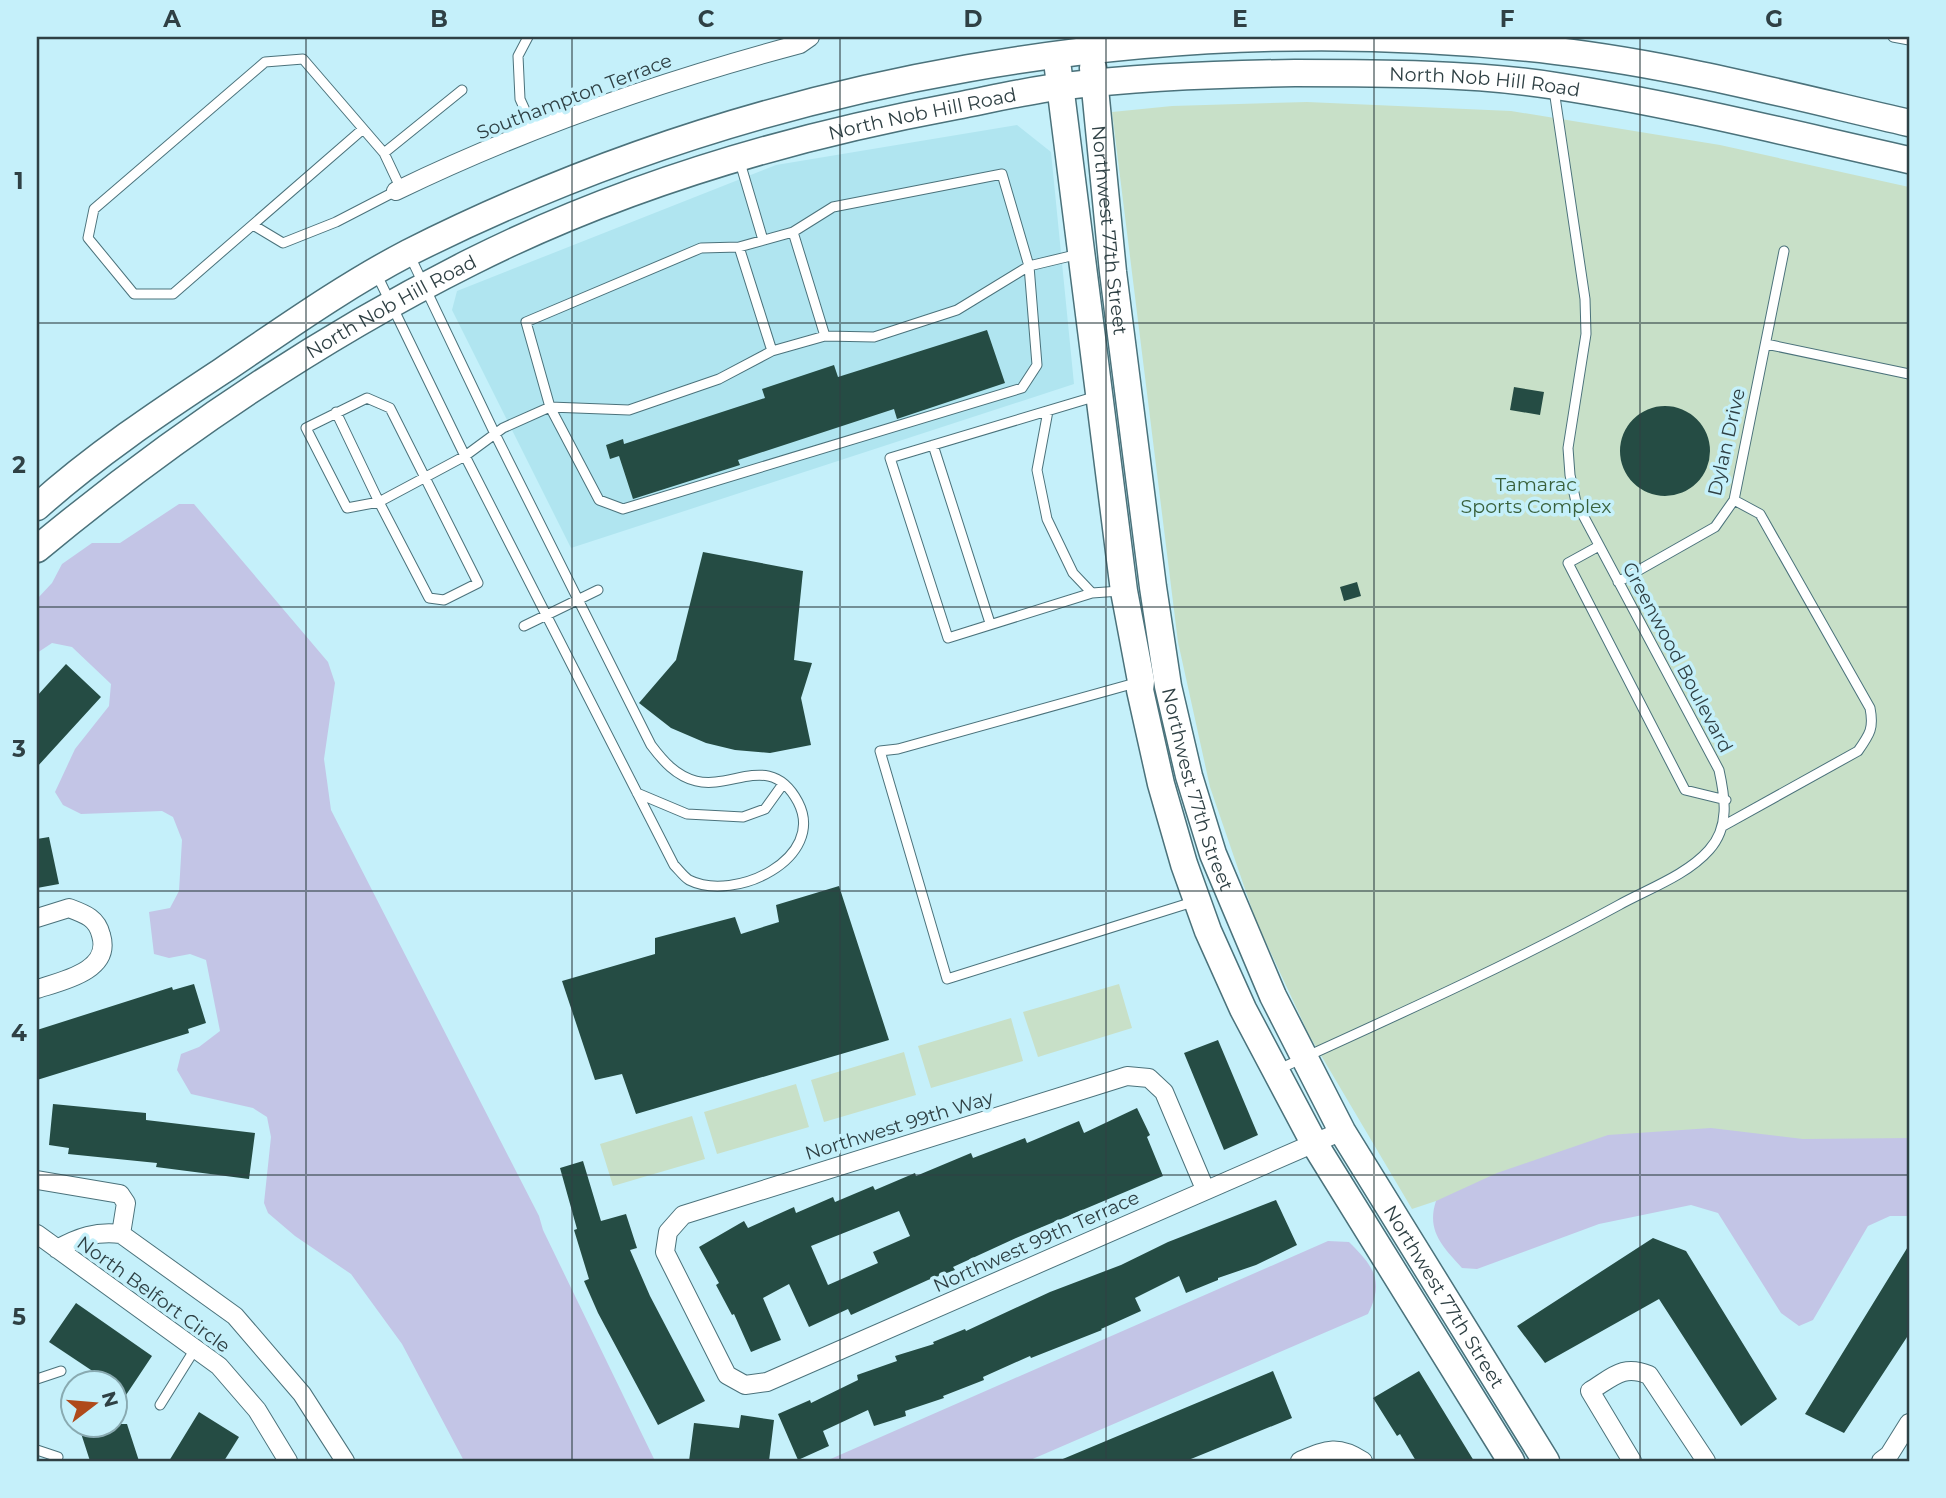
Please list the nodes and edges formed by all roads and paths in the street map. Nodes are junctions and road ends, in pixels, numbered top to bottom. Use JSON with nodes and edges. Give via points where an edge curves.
{"nodes":[{"id":1,"x":528,"y":37,"type":"edge"},
{"id":2,"x":810,"y":37,"type":"edge"},
{"id":3,"x":1893,"y":37,"type":"edge"},
{"id":4,"x":1909,"y":40,"type":"edge"},
{"id":5,"x":1093,"y":43,"type":"edge"},
{"id":6,"x":1055,"y":46,"type":"edge"},
{"id":7,"x":1093,"y":83,"type":"junction"},
{"id":8,"x":1553,"y":85,"type":"junction"},
{"id":9,"x":1060,"y":86,"type":"junction"},
{"id":10,"x":462,"y":90,"type":"dead end"},
{"id":11,"x":1909,"y":123,"type":"edge"},
{"id":12,"x":363,"y":129,"type":"junction"},
{"id":13,"x":534,"y":130,"type":"junction"},
{"id":14,"x":384,"y":153,"type":"junction"},
{"id":15,"x":738,"y":158,"type":"junction"},
{"id":16,"x":1909,"y":160,"type":"edge"},
{"id":17,"x":398,"y":190,"type":"junction"},
{"id":18,"x":253,"y":225,"type":"junction"},
{"id":19,"x":793,"y":232,"type":"junction"},
{"id":20,"x":763,"y":240,"type":"junction"},
{"id":21,"x":739,"y":247,"type":"junction"},
{"id":22,"x":1784,"y":251,"type":"dead end"},
{"id":23,"x":408,"y":254,"type":"junction"},
{"id":24,"x":1081,"y":254,"type":"junction"},
{"id":25,"x":1029,"y":266,"type":"junction"},
{"id":26,"x":375,"y":271,"type":"junction"},
{"id":27,"x":423,"y":287,"type":"junction"},
{"id":28,"x":391,"y":304,"type":"junction"},
{"id":29,"x":825,"y":336,"type":"junction"},
{"id":30,"x":1766,"y":344,"type":"junction"},
{"id":31,"x":772,"y":351,"type":"junction"},
{"id":32,"x":1909,"y":374,"type":"edge"},
{"id":33,"x":1099,"y":396,"type":"junction"},
{"id":34,"x":550,"y":407,"type":"junction"},
{"id":35,"x":1048,"y":411,"type":"junction"},
{"id":36,"x":336,"y":412,"type":"junction"},
{"id":37,"x":495,"y":434,"type":"junction"},
{"id":38,"x":933,"y":445,"type":"junction"},
{"id":39,"x":465,"y":456,"type":"junction"},
{"id":40,"x":425,"y":477,"type":"junction"},
{"id":41,"x":1734,"y":500,"type":"junction"},
{"id":42,"x":379,"y":502,"type":"junction"},
{"id":43,"x":37,"y":507,"type":"edge"},
{"id":44,"x":1599,"y":546,"type":"junction"},
{"id":45,"x":37,"y":549,"type":"edge"},
{"id":46,"x":1618,"y":582,"type":"junction"},
{"id":47,"x":598,"y":590,"type":"dead end"},
{"id":48,"x":1124,"y":591,"type":"junction"},
{"id":49,"x":1092,"y":593,"type":"junction"},
{"id":50,"x":578,"y":601,"type":"junction"},
{"id":51,"x":546,"y":615,"type":"junction"},
{"id":52,"x":989,"y":623,"type":"junction"},
{"id":53,"x":524,"y":626,"type":"dead end"},
{"id":54,"x":1167,"y":674,"type":"junction"},
{"id":55,"x":1141,"y":681,"type":"junction"},
{"id":56,"x":783,"y":784,"type":"junction"},
{"id":57,"x":637,"y":793,"type":"junction"},
{"id":58,"x":1726,"y":800,"type":"junction"},
{"id":59,"x":1723,"y":826,"type":"junction"},
{"id":60,"x":1197,"y":900,"type":"junction"},
{"id":61,"x":37,"y":918,"type":"edge"},
{"id":62,"x":37,"y":989,"type":"edge"},
{"id":63,"x":1303,"y":1058,"type":"junction"},
{"id":64,"x":1276,"y":1071,"type":"junction"},
{"id":65,"x":1342,"y":1130,"type":"junction"},
{"id":66,"x":1314,"y":1143,"type":"junction"},
{"id":67,"x":37,"y":1180,"type":"edge"},
{"id":68,"x":1205,"y":1189,"type":"junction"},
{"id":69,"x":37,"y":1234,"type":"edge"},
{"id":70,"x":121,"y":1234,"type":"junction"},
{"id":71,"x":57,"y":1249,"type":"junction"},
{"id":72,"x":195,"y":1349,"type":"junction"},
{"id":73,"x":60,"y":1371,"type":"edge"},
{"id":74,"x":37,"y":1379,"type":"edge"},
{"id":75,"x":745,"y":1385,"type":"joint"},
{"id":76,"x":160,"y":1405,"type":"dead end"},
{"id":77,"x":1909,"y":1423,"type":"edge"},
{"id":78,"x":37,"y":1450,"type":"edge"},
{"id":79,"x":1355,"y":1456,"type":"edge"},
{"id":80,"x":58,"y":1457,"type":"dead end"},
{"id":81,"x":288,"y":1461,"type":"edge"},
{"id":82,"x":345,"y":1461,"type":"edge"},
{"id":83,"x":1300,"y":1461,"type":"edge"},
{"id":84,"x":1511,"y":1461,"type":"edge"},
{"id":85,"x":1546,"y":1461,"type":"edge"},
{"id":86,"x":1632,"y":1461,"type":"edge"},
{"id":87,"x":1706,"y":1461,"type":"edge"},
{"id":88,"x":1881,"y":1461,"type":"edge"}],
"edges":[{"from":1,"to":13,"type":"lane","via":[[518,56],[520,99]]},
{"from":2,"to":13,"type":"street","name":"Southampton Terrace"},
{"from":3,"to":4,"type":"lane"},
{"from":5,"to":6,"type":"main road","name":"North Nob Hill Road"},
{"from":5,"to":7,"type":"main road","name":"Northwest 77th Street"},
{"from":5,"to":11,"type":"main road","name":"North Nob Hill Road","via":[[1298,38],[1435,41],[1542,50],[1668,67]]},
{"from":6,"to":9,"type":"main road","name":"Northwest 77th Street"},
{"from":6,"to":23,"type":"main road","name":"North Nob Hill Road","via":[[775,111],[700,134],[576,179]]},
{"from":7,"to":8,"type":"main road","name":"North Nob Hill Road","via":[[1328,73]]},
{"from":7,"to":9,"type":"main road","name":"North Nob Hill Road"},
{"from":7,"to":54,"type":"main road","name":"Northwest 77th Street","via":[[1120,327]]},
{"from":8,"to":16,"type":"main road","name":"North Nob Hill Road"},
{"from":8,"to":44,"type":"lane","name":"Greenwood Boulevard","via":[[1585,299],[1586,334],[1568,448],[1570,475],[1576,502]]},
{"from":9,"to":15,"type":"main road","name":"North Nob Hill Road","via":[[876,121]]},
{"from":9,"to":24,"type":"main road","name":"Northwest 77th Street"},
{"from":10,"to":14,"type":"lane"},
{"from":12,"to":14,"type":"lane"},
{"from":12,"to":18,"type":"lane"},
{"from":12,"to":18,"type":"lane","via":[[303,59],[265,62],[94,209],[88,238],[134,294],[173,294]]},
{"from":13,"to":17,"type":"street","name":"Southampton Terrace"},
{"from":14,"to":17,"type":"lane"},
{"from":15,"to":20,"type":"lane"},
{"from":15,"to":27,"type":"main road","name":"North Nob Hill Road","via":[[591,209]]},
{"from":17,"to":18,"type":"lane","via":[[284,243]]},
{"from":19,"to":20,"type":"lane"},
{"from":19,"to":25,"type":"lane","via":[[833,207],[1002,174]]},
{"from":19,"to":29,"type":"lane"},
{"from":20,"to":21,"type":"lane"},
{"from":21,"to":31,"type":"lane"},
{"from":21,"to":34,"type":"lane","via":[[701,248],[526,322]]},
{"from":22,"to":30,"type":"lane","name":"Dylan Drive"},
{"from":23,"to":26,"type":"main road","name":"North Nob Hill Road"},
{"from":23,"to":27,"type":"lane"},
{"from":24,"to":25,"type":"lane"},
{"from":24,"to":33,"type":"main road","name":"Northwest 77th Street"},
{"from":25,"to":29,"type":"lane","via":[[957,310],[874,337]]},
{"from":25,"to":34,"type":"lane","via":[[1037,365],[1021,388],[623,509],[599,500]]},
{"from":26,"to":28,"type":"lane"},
{"from":26,"to":43,"type":"main road","name":"North Nob Hill Road","via":[[139,426]]},
{"from":27,"to":28,"type":"main road","name":"North Nob Hill Road"},
{"from":27,"to":37,"type":"lane"},
{"from":28,"to":39,"type":"lane"},
{"from":28,"to":45,"type":"main road","name":"North Nob Hill Road","via":[[254,387],[157,453]]},
{"from":29,"to":31,"type":"lane"},
{"from":30,"to":32,"type":"lane"},
{"from":30,"to":41,"type":"lane","name":"Dylan Drive"},
{"from":31,"to":34,"type":"lane","via":[[719,379],[629,410]]},
{"from":33,"to":35,"type":"lane"},
{"from":33,"to":48,"type":"main road","name":"Northwest 77th Street"},
{"from":34,"to":37,"type":"lane"},
{"from":35,"to":38,"type":"lane"},
{"from":35,"to":49,"type":"lane","via":[[1038,470],[1047,519],[1073,573]]},
{"from":36,"to":40,"type":"lane","via":[[367,398],[390,408]]},
{"from":36,"to":42,"type":"lane"},
{"from":36,"to":42,"type":"lane","via":[[306,428],[347,508]]},
{"from":37,"to":39,"type":"lane"},
{"from":37,"to":50,"type":"lane"},
{"from":38,"to":52,"type":"lane"},
{"from":38,"to":52,"type":"lane","via":[[890,458],[948,638]]},
{"from":39,"to":40,"type":"lane"},
{"from":39,"to":51,"type":"lane"},
{"from":40,"to":42,"type":"lane"},
{"from":40,"to":42,"type":"lane","via":[[478,583],[444,600],[429,598]]},
{"from":41,"to":46,"type":"lane","name":"Dylan Drive","via":[[1715,527]]},
{"from":41,"to":59,"type":"lane","via":[[1760,514],[1870,708],[1873,724],[1858,751]]},
{"from":44,"to":46,"type":"lane","name":"Greenwood Boulevard"},
{"from":44,"to":58,"type":"lane","via":[[1568,563],[1685,790]]},
{"from":46,"to":58,"type":"lane","name":"Greenwood Boulevard","via":[[1719,770]]},
{"from":47,"to":50,"type":"lane"},
{"from":48,"to":49,"type":"lane"},
{"from":48,"to":55,"type":"main road","name":"Northwest 77th Street"},
{"from":49,"to":52,"type":"lane"},
{"from":50,"to":51,"type":"lane"},
{"from":50,"to":56,"type":"lane","via":[[636,718],[664,762],[697,781],[754,774]]},
{"from":51,"to":53,"type":"lane"},
{"from":51,"to":57,"type":"lane"},
{"from":54,"to":55,"type":"lane"},
{"from":54,"to":63,"type":"main road","name":"Northwest 77th Street","via":[[1189,776],[1213,854]]},
{"from":55,"to":60,"type":"main road","name":"Northwest 77th Street","via":[[1161,784]]},
{"from":55,"to":60,"type":"lane","via":[[880,751],[947,979]]},
{"from":56,"to":57,"type":"lane","via":[[765,809],[743,817],[687,814]]},
{"from":56,"to":57,"type":"lane","via":[[799,803],[803,823],[797,845],[784,862],[763,875],[722,887],[687,880],[674,865]]},
{"from":58,"to":59,"type":"lane","name":"Greenwood Boulevard"},
{"from":59,"to":63,"type":"lane","name":"Greenwood Boulevard","via":[[1710,849],[1687,868],[1586,923]]},
{"from":60,"to":64,"type":"main road","name":"Northwest 77th Street","via":[[1242,1009]]},
{"from":61,"to":62,"type":"street","via":[[69,908],[90,916],[104,945],[97,963],[81,974]]},
{"from":63,"to":64,"type":"lane","name":"Greenwood Boulevard"},
{"from":63,"to":65,"type":"main road","name":"Northwest 77th Street"},
{"from":64,"to":66,"type":"main road","name":"Northwest 77th Street"},
{"from":65,"to":66,"type":"street","name":"Northwest 99th Terrace"},
{"from":65,"to":85,"type":"main road","name":"Northwest 77th Street"},
{"from":66,"to":68,"type":"street","name":"Northwest 99th Terrace"},
{"from":66,"to":84,"type":"main road","name":"Northwest 77th Street"},
{"from":67,"to":70,"type":"street","name":"North Belfort Circle","via":[[120,1194],[126,1203]]},
{"from":68,"to":75,"type":"street","name":"Northwest 99th Terrace","via":[[767,1382]]},
{"from":68,"to":75,"type":"street","name":"Northwest 99th Way","via":[[1164,1092],[1149,1078],[1127,1076],[683,1215],[668,1231],[665,1252],[727,1375]]},
{"from":69,"to":71,"type":"street","name":"North Belfort Circle"},
{"from":70,"to":71,"type":"street","via":[[92,1233]]},
{"from":70,"to":82,"type":"street","name":"North Belfort Circle","via":[[235,1317],[302,1394]]},
{"from":71,"to":72,"type":"street","name":"North Belfort Circle"},
{"from":72,"to":76,"type":"lane"},
{"from":72,"to":81,"type":"street","name":"North Belfort Circle","via":[[219,1367],[257,1410]]},
{"from":73,"to":74,"type":"lane"},
{"from":77,"to":88,"type":"street"},
{"from":78,"to":80,"type":"lane"},
{"from":79,"to":83,"type":"street","via":[[1324,1451]]},
{"from":86,"to":87,"type":"street","via":[[1590,1391],[1623,1370],[1649,1375]]}]}
